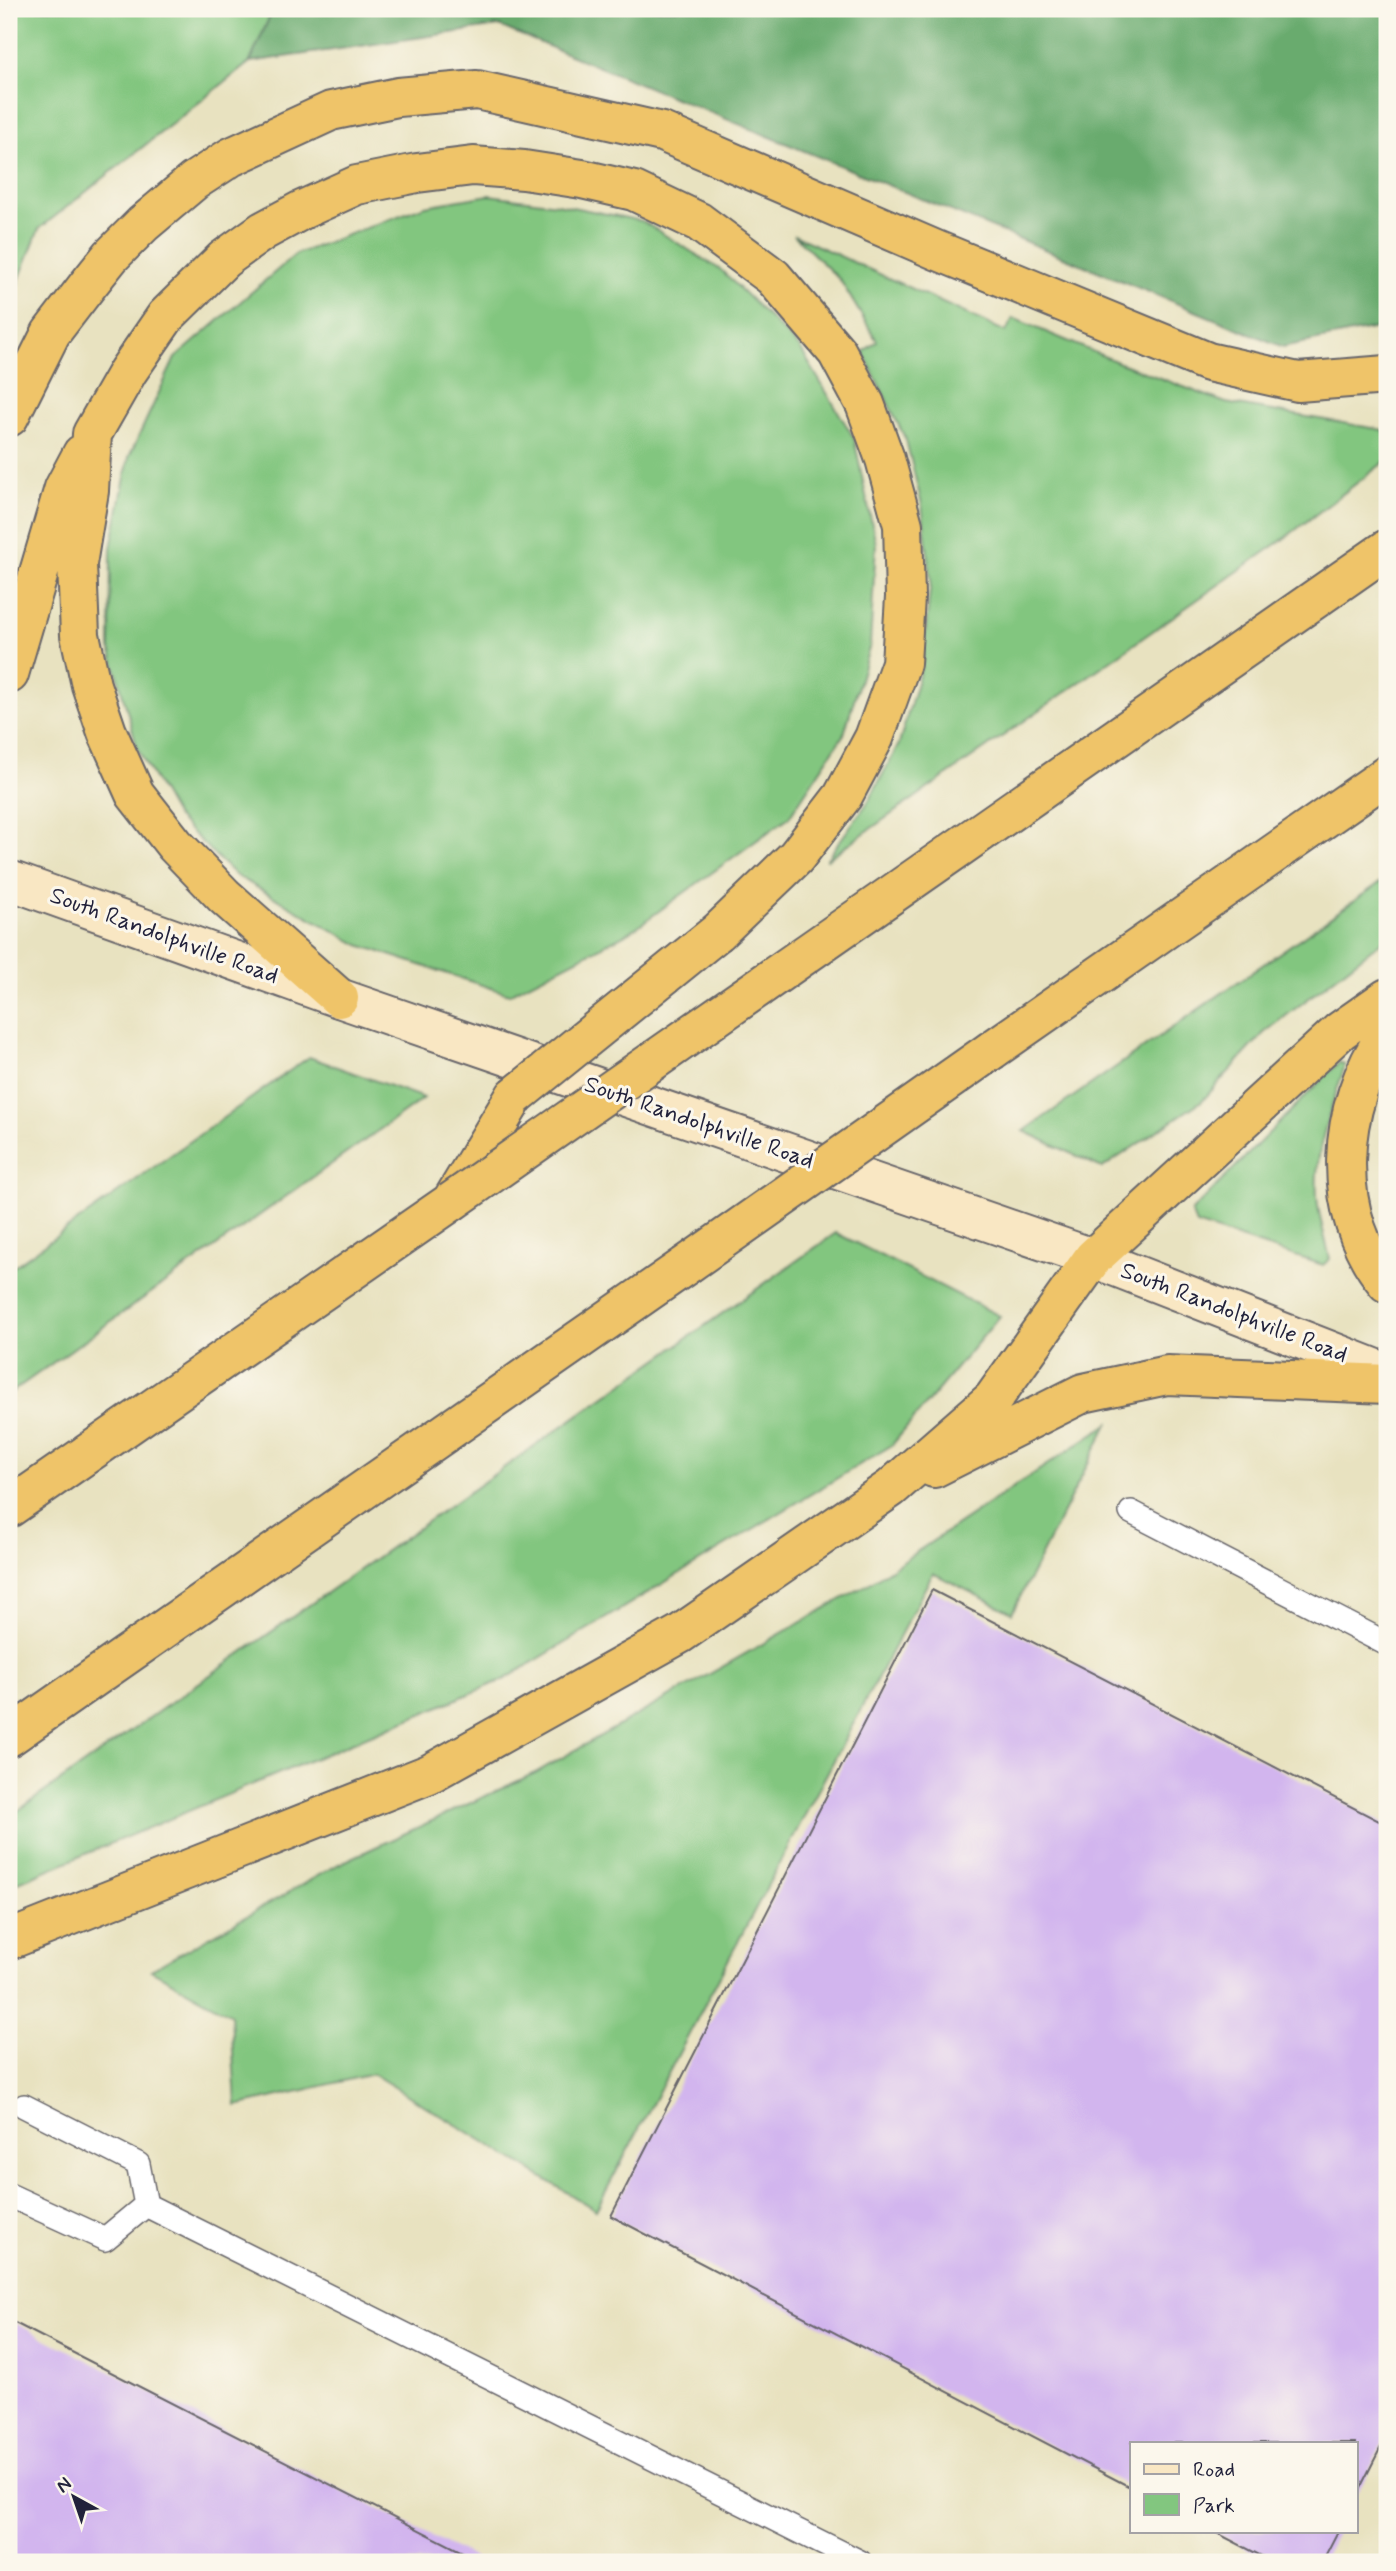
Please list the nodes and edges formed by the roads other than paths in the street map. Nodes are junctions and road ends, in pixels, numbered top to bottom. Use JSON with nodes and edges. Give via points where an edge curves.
{"nodes":[{"id":1,"x":1387,"y":375,"type":"edge"},
{"id":2,"x":9,"y":417,"type":"edge"},
{"id":3,"x":92,"y":434,"type":"junction"},
{"id":4,"x":1387,"y":549,"type":"edge"},
{"id":5,"x":9,"y":674,"type":"edge"},
{"id":6,"x":1387,"y":775,"type":"edge"},
{"id":7,"x":9,"y":880,"type":"edge"},
{"id":8,"x":339,"y":998,"type":"junction"},
{"id":9,"x":1387,"y":998,"type":"edge"},
{"id":10,"x":1387,"y":1033,"type":"edge"},
{"id":11,"x":451,"y":1202,"type":"junction"},
{"id":12,"x":1093,"y":1258,"type":"junction"},
{"id":13,"x":1387,"y":1283,"type":"edge"},
{"id":14,"x":1387,"y":1373,"type":"edge"},
{"id":15,"x":1387,"y":1384,"type":"edge"},
{"id":16,"x":891,"y":1488,"type":"junction"},
{"id":17,"x":9,"y":1508,"type":"edge"},
{"id":18,"x":1131,"y":1512,"type":"dead end"},
{"id":19,"x":1387,"y":1644,"type":"edge"},
{"id":20,"x":9,"y":1737,"type":"edge"},
{"id":21,"x":9,"y":1940,"type":"edge"},
{"id":22,"x":24,"y":2106,"type":"dead end"},
{"id":23,"x":9,"y":2195,"type":"edge"},
{"id":24,"x":146,"y":2205,"type":"junction"},
{"id":25,"x":860,"y":2562,"type":"edge"}],
"edges":[{"from":1,"to":2,"type":"highway","via":[[1298,382],[1208,362],[662,132],[477,90],[398,97],[331,111],[230,157],[194,181],[143,224],[87,286],[51,333]]},
{"from":3,"to":5,"type":"highway","via":[[64,488]]},
{"from":3,"to":8,"type":"highway","via":[[89,491],[77,564],[80,635],[107,732],[135,794],[175,845],[224,896]]},
{"from":3,"to":11,"type":"highway","bridge":true,"via":[[166,316],[224,259],[273,226],[357,185],[473,166],[582,179],[634,191],[699,222],[773,277],[837,352],[865,404],[903,525],[905,597],[901,663],[874,738],[843,796],[796,857],[718,932],[515,1096]]},
{"from":4,"to":11,"type":"highway","bridge":true},
{"from":6,"to":20,"type":"highway","bridge":true},
{"from":7,"to":8,"type":"main road","name":"South Randolphville Road"},
{"from":8,"to":12,"type":"main road","name":"South Randolphville Road"},
{"from":9,"to":12,"type":"highway","via":[[1340,1031]]},
{"from":10,"to":13,"type":"highway","via":[[1372,1055],[1356,1098],[1345,1149],[1347,1190],[1362,1244]]},
{"from":11,"to":17,"type":"highway"},
{"from":12,"to":14,"type":"main road","name":"South Randolphville Road"},
{"from":12,"to":16,"type":"highway","via":[[993,1399]]},
{"from":15,"to":16,"type":"highway","via":[[1167,1375],[1083,1393]]},
{"from":16,"to":21,"type":"highway","via":[[680,1634],[429,1774]]},
{"from":18,"to":19,"type":"lane"},
{"from":22,"to":24,"type":"lane","via":[[138,2164]]},
{"from":23,"to":24,"type":"lane","via":[[105,2239]]},
{"from":24,"to":25,"type":"lane"}]}
